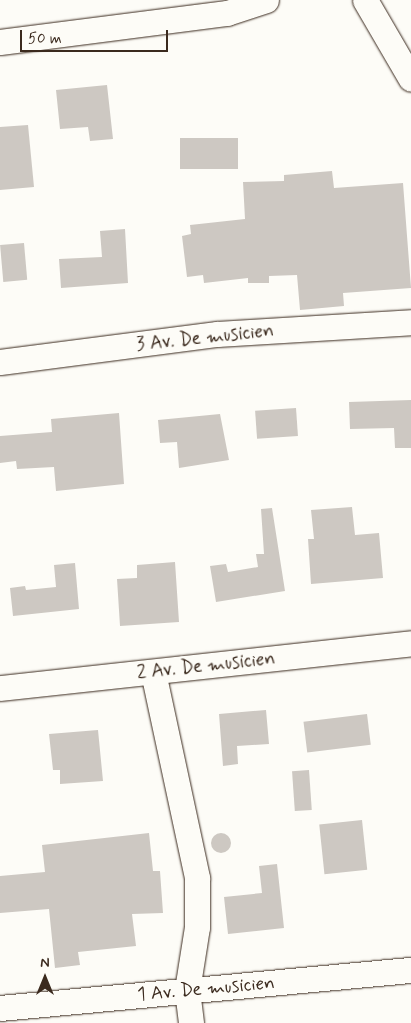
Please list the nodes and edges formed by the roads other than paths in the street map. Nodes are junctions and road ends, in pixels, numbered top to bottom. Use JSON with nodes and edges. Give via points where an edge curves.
{"nodes":[{"id":1,"x":266,"y":0,"type":"edge"},
{"id":2,"x":365,"y":0,"type":"edge"},
{"id":3,"x":0,"y":42,"type":"edge"},
{"id":4,"x":411,"y":79,"type":"edge"},
{"id":5,"x":411,"y":322,"type":"edge"},
{"id":6,"x":0,"y":362,"type":"edge"},
{"id":7,"x":411,"y":643,"type":"edge"},
{"id":8,"x":153,"y":672,"type":"junction"},
{"id":9,"x":0,"y":688,"type":"edge"},
{"id":10,"x":411,"y":970,"type":"edge"},
{"id":11,"x":187,"y":990,"type":"junction"},
{"id":12,"x":0,"y":1008,"type":"edge"},
{"id":13,"x":191,"y":1023,"type":"edge"}],
"edges":[{"from":1,"to":3,"type":"street","via":[[227,13]]},
{"from":2,"to":4,"type":"street"},
{"from":5,"to":6,"type":"street","name":"3 Av. De musicien","via":[[217,334]]},
{"from":7,"to":8,"type":"street","name":"2 Av. De musicien"},
{"from":8,"to":9,"type":"street","name":"2 Av. De musicien"},
{"from":8,"to":11,"type":"street","via":[[198,878],[198,927]]},
{"from":10,"to":11,"type":"street","name":"1 Av. De musicien"},
{"from":11,"to":12,"type":"street","name":"1 Av. De musicien"},
{"from":11,"to":13,"type":"street"}]}
